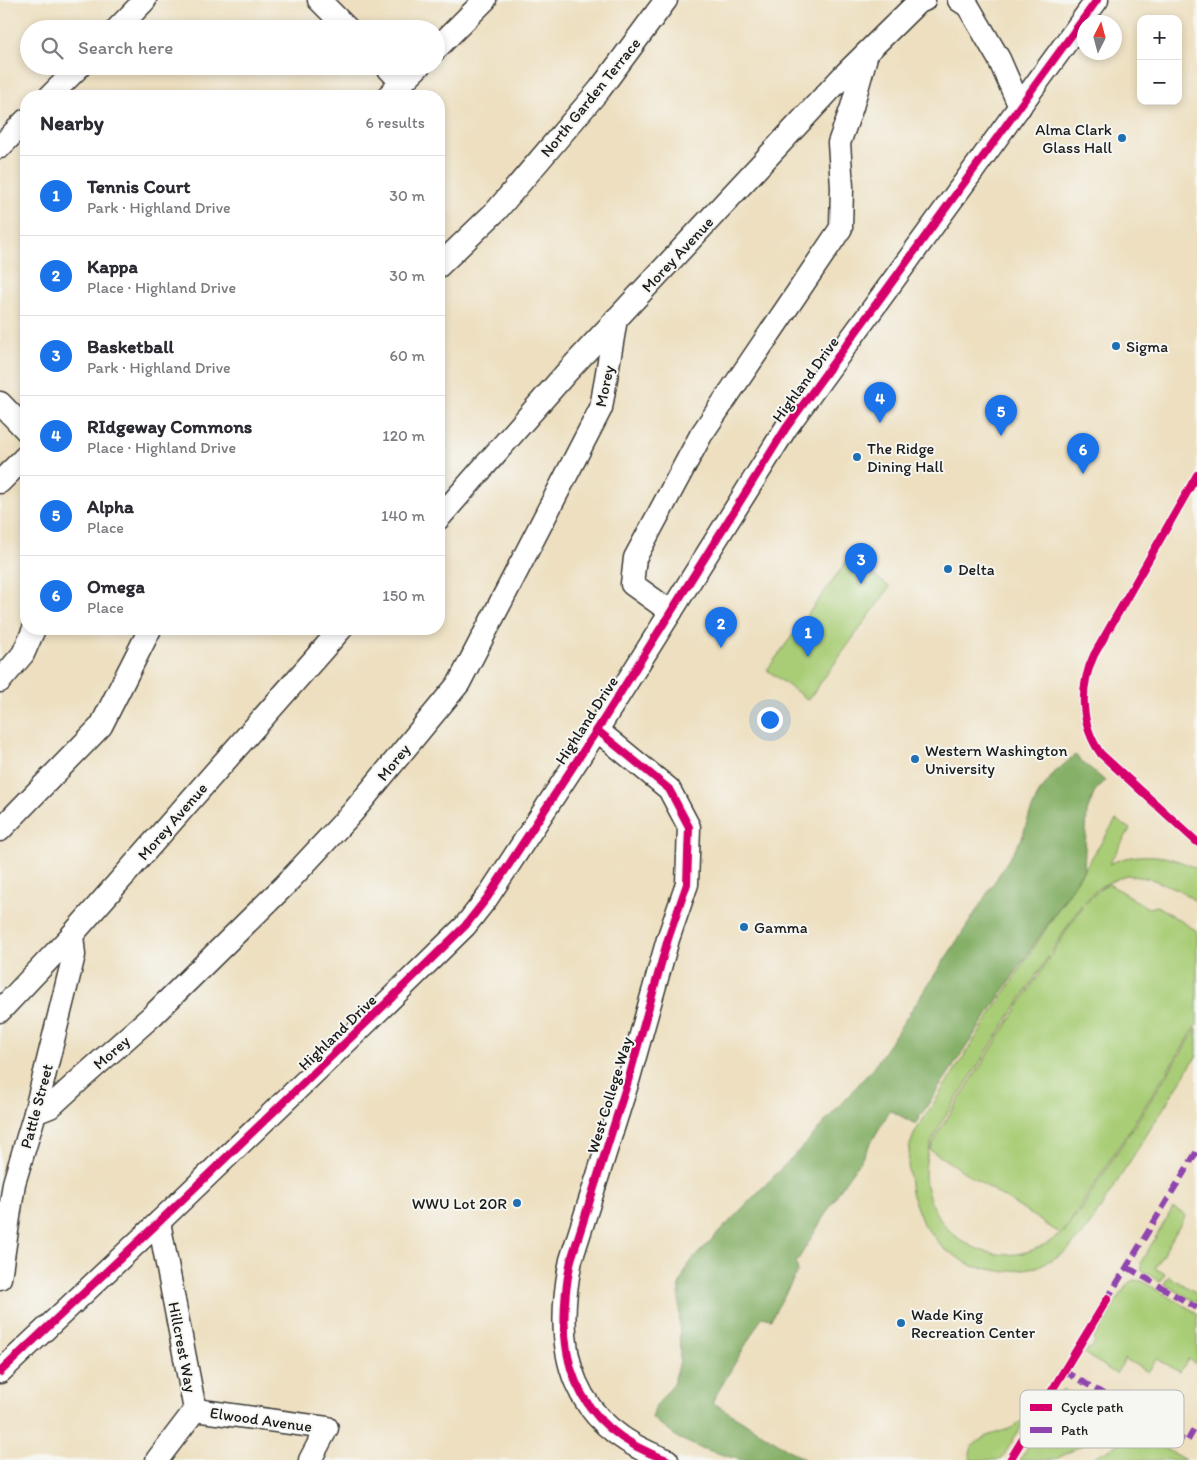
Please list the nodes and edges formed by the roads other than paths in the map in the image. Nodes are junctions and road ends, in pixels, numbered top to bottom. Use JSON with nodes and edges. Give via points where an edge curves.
{"nodes":[{"id":1,"x":145,"y":0,"type":"edge"},
{"id":2,"x":319,"y":0,"type":"edge"},
{"id":3,"x":485,"y":0,"type":"edge"},
{"id":4,"x":666,"y":0,"type":"edge"},
{"id":5,"x":924,"y":0,"type":"edge"},
{"id":6,"x":958,"y":0,"type":"edge"},
{"id":7,"x":1098,"y":0,"type":"edge"},
{"id":8,"x":126,"y":20,"type":"edge"},
{"id":9,"x":339,"y":20,"type":"edge"},
{"id":10,"x":445,"y":40,"type":"edge"},
{"id":11,"x":867,"y":52,"type":"junction"},
{"id":12,"x":71,"y":75,"type":"edge"},
{"id":13,"x":389,"y":75,"type":"edge"},
{"id":14,"x":410,"y":75,"type":"edge"},
{"id":15,"x":56,"y":90,"type":"edge"},
{"id":16,"x":395,"y":90,"type":"edge"},
{"id":17,"x":1020,"y":106,"type":"junction"},
{"id":18,"x":20,"y":126,"type":"edge"},
{"id":19,"x":0,"y":147,"type":"edge"},
{"id":20,"x":445,"y":260,"type":"edge"},
{"id":21,"x":616,"y":319,"type":"junction"},
{"id":22,"x":0,"y":403,"type":"edge"},
{"id":23,"x":20,"y":424,"type":"edge"},
{"id":24,"x":20,"y":462,"type":"edge"},
{"id":25,"x":0,"y":482,"type":"edge"},
{"id":26,"x":445,"y":511,"type":"edge"},
{"id":27,"x":671,"y":612,"type":"junction"},
{"id":28,"x":31,"y":635,"type":"edge"},
{"id":29,"x":147,"y":635,"type":"edge"},
{"id":30,"x":336,"y":635,"type":"edge"},
{"id":31,"x":0,"y":681,"type":"edge"},
{"id":32,"x":597,"y":730,"type":"junction"},
{"id":33,"x":0,"y":830,"type":"edge"},
{"id":34,"x":72,"y":935,"type":"junction"},
{"id":35,"x":0,"y":1010,"type":"edge"},
{"id":36,"x":35,"y":1113,"type":"junction"},
{"id":37,"x":159,"y":1222,"type":"junction"},
{"id":38,"x":0,"y":1278,"type":"edge"},
{"id":39,"x":0,"y":1372,"type":"edge"},
{"id":40,"x":195,"y":1410,"type":"junction"},
{"id":41,"x":157,"y":1460,"type":"edge"},
{"id":42,"x":310,"y":1460,"type":"edge"},
{"id":43,"x":667,"y":1460,"type":"edge"}],
"edges":[{"from":1,"to":8,"type":"street"},
{"from":2,"to":9,"type":"street"},
{"from":3,"to":10,"type":"street"},
{"from":4,"to":20,"type":"street","name":"North Garden Terrace","via":[[600,89],[497,210]]},
{"from":5,"to":11,"type":"street","name":"Morey Avenue","via":[[917,3]]},
{"from":6,"to":17,"type":"street","via":[[968,6]]},
{"from":7,"to":17,"type":"street","name":"Highland Drive"},
{"from":11,"to":21,"type":"street","name":"Morey Avenue"},
{"from":11,"to":27,"type":"street","via":[[839,143],[841,228],[701,435],[635,558],[632,584]]},
{"from":12,"to":15,"type":"street"},
{"from":13,"to":16,"type":"street"},
{"from":14,"to":16,"type":"street"},
{"from":17,"to":27,"type":"street","name":"Highland Drive","via":[[786,428]]},
{"from":18,"to":19,"type":"street"},
{"from":21,"to":26,"type":"street","name":"Morey Avenue"},
{"from":21,"to":36,"type":"street","name":"Morey","via":[[601,408],[459,683],[352,813],[284,886],[153,1015],[50,1107]]},
{"from":22,"to":23,"type":"street"},
{"from":24,"to":25,"type":"street"},
{"from":27,"to":32,"type":"street","name":"Highland Drive"},
{"from":28,"to":31,"type":"street","via":[[23,654]]},
{"from":29,"to":33,"type":"street","via":[[101,726]]},
{"from":30,"to":34,"type":"street","name":"Morey Avenue"},
{"from":32,"to":37,"type":"street","name":"Highland Drive","via":[[465,926]]},
{"from":32,"to":43,"type":"street","name":"West College Way","via":[[669,789],[689,827],[687,884],[571,1260],[565,1301],[566,1342],[576,1383],[598,1418],[631,1444]]},
{"from":34,"to":35,"type":"street","name":"Morey Avenue"},
{"from":34,"to":36,"type":"street","name":"Pattle Street","via":[[74,955]]},
{"from":36,"to":38,"type":"street","name":"Pattle Street","via":[[14,1183]]},
{"from":37,"to":39,"type":"street","name":"Highland Drive"},
{"from":37,"to":40,"type":"street","name":"Hillcrest Way"},
{"from":40,"to":41,"type":"street","name":"Hillcrest Way"},
{"from":40,"to":42,"type":"street","name":"Elwood Avenue","via":[[327,1428]]}]}
